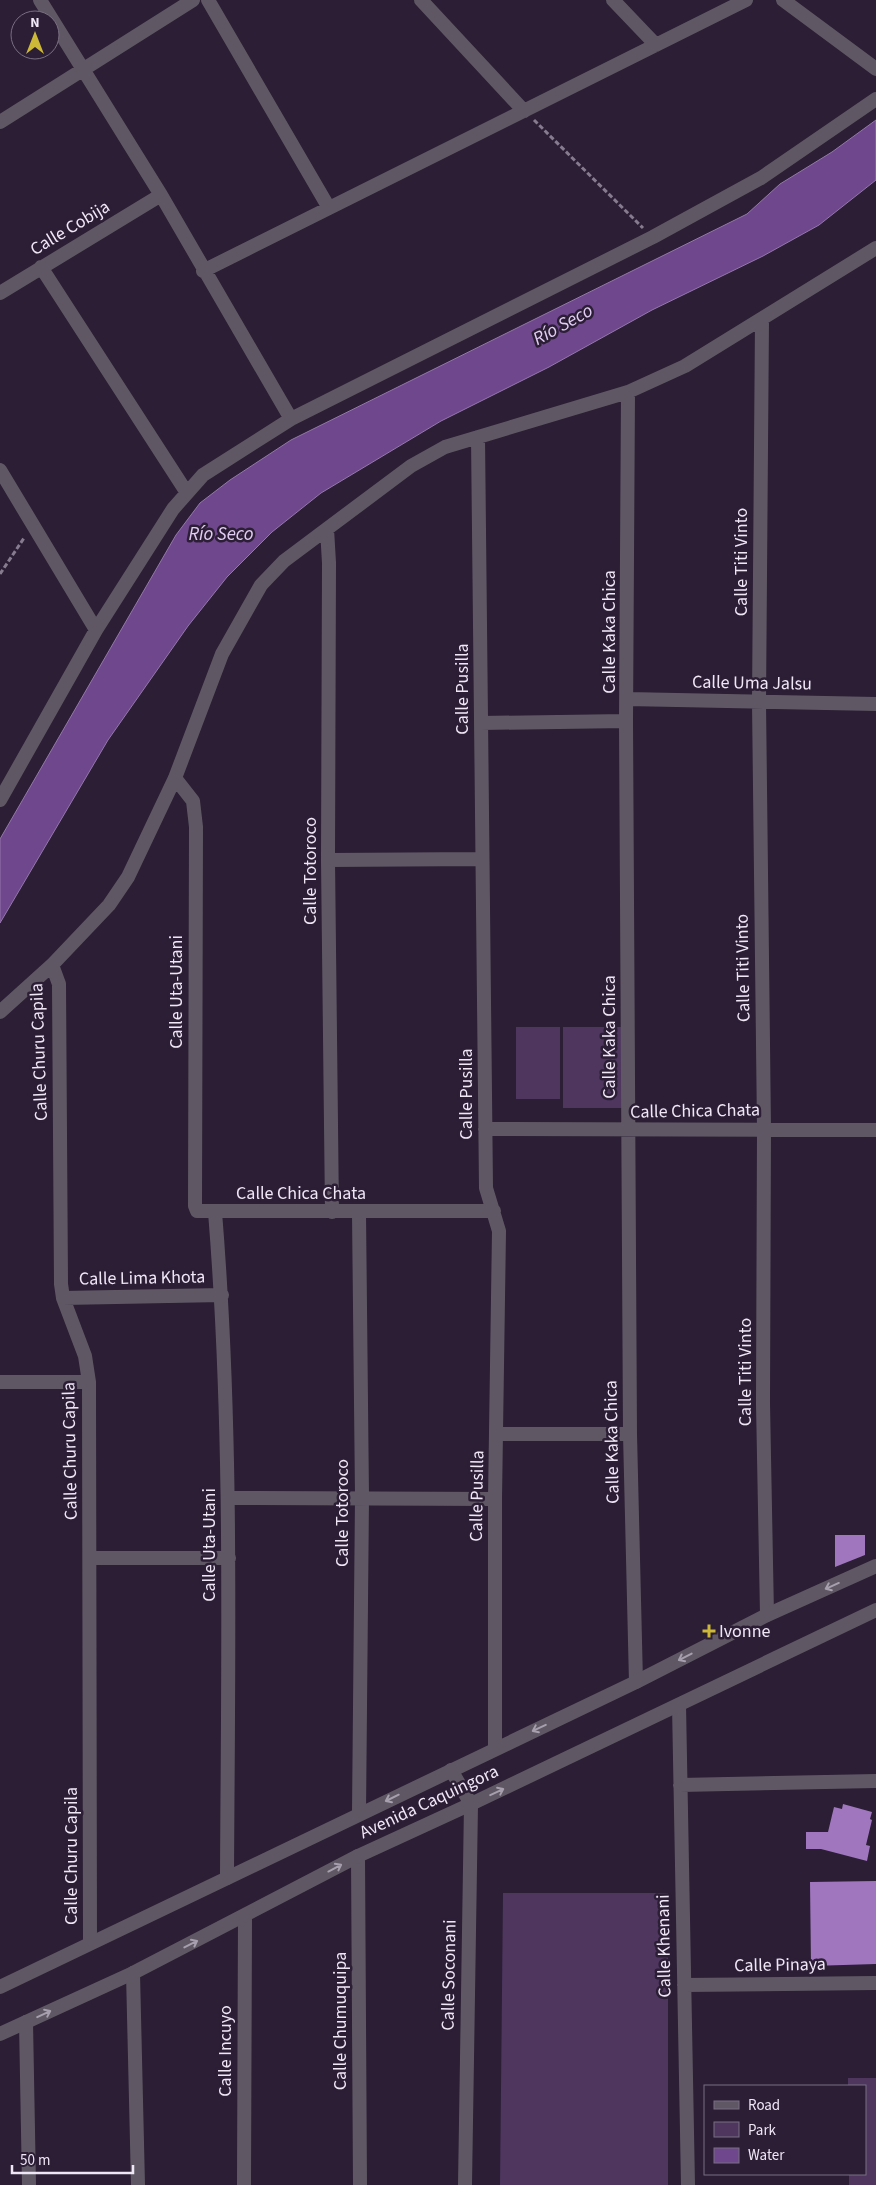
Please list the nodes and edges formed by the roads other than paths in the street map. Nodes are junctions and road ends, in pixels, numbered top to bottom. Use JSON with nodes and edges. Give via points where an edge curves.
{"nodes":[{"id":1,"x":40,"y":0,"type":"edge"},
{"id":2,"x":193,"y":0,"type":"edge"},
{"id":3,"x":208,"y":0,"type":"edge"},
{"id":4,"x":420,"y":0,"type":"edge"},
{"id":5,"x":612,"y":0,"type":"edge"},
{"id":6,"x":746,"y":0,"type":"edge"},
{"id":7,"x":783,"y":0,"type":"edge"},
{"id":8,"x":656,"y":45,"type":"junction"},
{"id":9,"x":81,"y":69,"type":"junction"},
{"id":10,"x":876,"y":69,"type":"edge"},
{"id":11,"x":876,"y":99,"type":"edge"},
{"id":12,"x":524,"y":111,"type":"junction"},
{"id":13,"x":0,"y":122,"type":"edge"},
{"id":14,"x":161,"y":195,"type":"junction"},
{"id":15,"x":329,"y":208,"type":"junction"},
{"id":16,"x":876,"y":248,"type":"edge"},
{"id":17,"x":41,"y":267,"type":"junction"},
{"id":18,"x":203,"y":271,"type":"junction"},
{"id":19,"x":0,"y":293,"type":"edge"},
{"id":20,"x":762,"y":320,"type":"junction"},
{"id":21,"x":628,"y":392,"type":"junction"},
{"id":22,"x":291,"y":419,"type":"junction"},
{"id":23,"x":478,"y":437,"type":"junction"},
{"id":24,"x":0,"y":470,"type":"edge"},
{"id":25,"x":187,"y":493,"type":"junction"},
{"id":26,"x":327,"y":529,"type":"junction"},
{"id":27,"x":96,"y":630,"type":"junction"},
{"id":28,"x":627,"y":699,"type":"junction"},
{"id":29,"x":759,"y":702,"type":"junction"},
{"id":30,"x":876,"y":704,"type":"edge"},
{"id":31,"x":626,"y":721,"type":"junction"},
{"id":32,"x":481,"y":723,"type":"junction"},
{"id":33,"x":175,"y":778,"type":"junction"},
{"id":34,"x":0,"y":800,"type":"edge"},
{"id":35,"x":482,"y":859,"type":"junction"},
{"id":36,"x":328,"y":860,"type":"junction"},
{"id":37,"x":52,"y":965,"type":"junction"},
{"id":38,"x":0,"y":1012,"type":"edge"},
{"id":39,"x":485,"y":1129,"type":"junction"},
{"id":40,"x":764,"y":1129,"type":"junction"},
{"id":41,"x":876,"y":1130,"type":"edge"},
{"id":42,"x":629,"y":1131,"type":"junction"},
{"id":43,"x":494,"y":1211,"type":"junction"},
{"id":44,"x":197,"y":1212,"type":"joint"},
{"id":45,"x":215,"y":1212,"type":"junction"},
{"id":46,"x":332,"y":1212,"type":"junction"},
{"id":47,"x":359,"y":1213,"type":"junction"},
{"id":48,"x":222,"y":1295,"type":"junction"},
{"id":49,"x":63,"y":1298,"type":"junction"},
{"id":50,"x":0,"y":1382,"type":"edge"},
{"id":51,"x":89,"y":1382,"type":"junction"},
{"id":52,"x":496,"y":1434,"type":"junction"},
{"id":53,"x":630,"y":1434,"type":"junction"},
{"id":54,"x":362,"y":1497,"type":"junction"},
{"id":55,"x":228,"y":1498,"type":"junction"},
{"id":56,"x":495,"y":1499,"type":"junction"},
{"id":57,"x":91,"y":1558,"type":"junction"},
{"id":58,"x":229,"y":1558,"type":"junction"},
{"id":59,"x":876,"y":1566,"type":"edge"},
{"id":60,"x":876,"y":1610,"type":"edge"},
{"id":61,"x":767,"y":1615,"type":"junction"},
{"id":62,"x":636,"y":1682,"type":"junction"},
{"id":63,"x":679,"y":1706,"type":"junction"},
{"id":64,"x":495,"y":1748,"type":"junction"},
{"id":65,"x":451,"y":1770,"type":"junction"},
{"id":66,"x":876,"y":1781,"type":"edge"},
{"id":67,"x":680,"y":1785,"type":"junction"},
{"id":68,"x":470,"y":1804,"type":"junction"},
{"id":69,"x":359,"y":1814,"type":"junction"},
{"id":70,"x":358,"y":1856,"type":"junction"},
{"id":71,"x":227,"y":1878,"type":"junction"},
{"id":72,"x":245,"y":1916,"type":"junction"},
{"id":73,"x":90,"y":1943,"type":"junction"},
{"id":74,"x":133,"y":1973,"type":"junction"},
{"id":75,"x":876,"y":1983,"type":"edge"},
{"id":76,"x":684,"y":1985,"type":"junction"},
{"id":77,"x":0,"y":1987,"type":"edge"},
{"id":78,"x":26,"y":2022,"type":"junction"},
{"id":79,"x":0,"y":2034,"type":"edge"},
{"id":80,"x":29,"y":2185,"type":"edge"},
{"id":81,"x":138,"y":2185,"type":"edge"},
{"id":82,"x":244,"y":2185,"type":"edge"},
{"id":83,"x":360,"y":2185,"type":"edge"},
{"id":84,"x":464,"y":2185,"type":"edge"},
{"id":85,"x":688,"y":2185,"type":"edge"}],
"edges":[{"from":1,"to":9,"type":"street"},
{"from":2,"to":9,"type":"street"},
{"from":3,"to":15,"type":"street"},
{"from":4,"to":12,"type":"street"},
{"from":5,"to":8,"type":"street"},
{"from":6,"to":8,"type":"street"},
{"from":7,"to":10,"type":"street"},
{"from":8,"to":12,"type":"street"},
{"from":9,"to":13,"type":"street"},
{"from":9,"to":14,"type":"street"},
{"from":11,"to":22,"type":"street","via":[[762,178],[653,237]]},
{"from":12,"to":15,"type":"street"},
{"from":14,"to":17,"type":"street","name":"Calle Cobija"},
{"from":14,"to":18,"type":"street"},
{"from":15,"to":18,"type":"street"},
{"from":16,"to":20,"type":"street"},
{"from":17,"to":19,"type":"street","name":"Calle Cobija"},
{"from":17,"to":25,"type":"street"},
{"from":18,"to":22,"type":"street"},
{"from":20,"to":21,"type":"street","via":[[685,366]]},
{"from":20,"to":29,"type":"street","name":"Calle Titi Vinto"},
{"from":21,"to":23,"type":"street"},
{"from":21,"to":28,"type":"street","name":"Calle Kaka Chica"},
{"from":22,"to":25,"type":"street","via":[[203,475]]},
{"from":23,"to":26,"type":"street","via":[[445,447],[411,466]]},
{"from":23,"to":32,"type":"street","name":"Calle Pusilla"},
{"from":24,"to":27,"type":"street"},
{"from":25,"to":27,"type":"street","via":[[173,509]]},
{"from":26,"to":33,"type":"street","via":[[284,561],[261,585],[222,654]]},
{"from":26,"to":36,"type":"street","name":"Calle Totoroco","via":[[330,563]]},
{"from":27,"to":34,"type":"street"},
{"from":28,"to":29,"type":"street","name":"Calle Uma Jalsu"},
{"from":28,"to":31,"type":"street","name":"Calle Kaka Chica"},
{"from":29,"to":30,"type":"street","name":"Calle Uma Jalsu"},
{"from":29,"to":40,"type":"street","name":"Calle Titi Vinto"},
{"from":31,"to":32,"type":"street"},
{"from":31,"to":42,"type":"street","name":"Calle Kaka Chica"},
{"from":32,"to":35,"type":"street","name":"Calle Pusilla"},
{"from":33,"to":37,"type":"street","via":[[128,877],[109,905]]},
{"from":33,"to":44,"type":"street","name":"Calle Uta-Utani","via":[[193,800],[196,827]]},
{"from":35,"to":36,"type":"street"},
{"from":35,"to":39,"type":"street","name":"Calle Pusilla"},
{"from":36,"to":46,"type":"street","name":"Calle Totoroco"},
{"from":37,"to":38,"type":"street"},
{"from":37,"to":49,"type":"street","name":"Calle Churu Capila","via":[[59,984],[60,1268]]},
{"from":39,"to":42,"type":"street","name":"Calle Chica Chata"},
{"from":39,"to":43,"type":"street","name":"Calle Pusilla","via":[[486,1188]]},
{"from":40,"to":41,"type":"street","name":"Calle Chica Chata"},
{"from":40,"to":42,"type":"street","name":"Calle Chica Chata"},
{"from":40,"to":61,"type":"street","name":"Calle Titi Vinto","via":[[763,1403]]},
{"from":42,"to":53,"type":"street","name":"Calle Kaka Chica"},
{"from":43,"to":47,"type":"street","name":"Calle Chica Chata"},
{"from":43,"to":52,"type":"street","name":"Calle Pusilla","via":[[499,1231]]},
{"from":44,"to":45,"type":"street","name":"Calle Chica Chata"},
{"from":45,"to":46,"type":"street","name":"Calle Chica Chata"},
{"from":45,"to":48,"type":"street","name":"Calle Uta-Utani"},
{"from":46,"to":47,"type":"street","name":"Calle Chica Chata"},
{"from":47,"to":54,"type":"street","name":"Calle Totoroco"},
{"from":48,"to":49,"type":"street","name":"Calle Lima Khota"},
{"from":48,"to":55,"type":"street","name":"Calle Uta-Utani"},
{"from":49,"to":51,"type":"street","name":"Calle Churu Capila","via":[[85,1356]]},
{"from":50,"to":51,"type":"street"},
{"from":51,"to":57,"type":"street","name":"Calle Churu Capila"},
{"from":52,"to":53,"type":"street"},
{"from":52,"to":56,"type":"street","name":"Calle Pusilla"},
{"from":53,"to":62,"type":"street","name":"Calle Kaka Chica"},
{"from":54,"to":55,"type":"street"},
{"from":54,"to":56,"type":"street"},
{"from":54,"to":69,"type":"street","name":"Calle Totoroco"},
{"from":55,"to":58,"type":"street","name":"Calle Uta-Utani"},
{"from":56,"to":64,"type":"street","name":"Calle Pusilla"},
{"from":57,"to":58,"type":"street"},
{"from":57,"to":73,"type":"street","name":"Calle Churu Capila"},
{"from":58,"to":71,"type":"street","name":"Calle Uta-Utani"},
{"from":59,"to":61,"type":"street","name":"Avenida Caquingora","one_way":true},
{"from":60,"to":63,"type":"street","name":"Avenida Caquingora"},
{"from":61,"to":62,"type":"street","name":"Avenida Caquingora","one_way":true},
{"from":62,"to":64,"type":"street","name":"Avenida Caquingora","one_way":true},
{"from":63,"to":67,"type":"street","name":"Calle Khenani"},
{"from":68,"to":63,"type":"street","name":"Avenida Caquingora","one_way":true},
{"from":64,"to":65,"type":"street","name":"Avenida Caquingora"},
{"from":65,"to":68,"type":"street"},
{"from":65,"to":69,"type":"street","name":"Avenida Caquingora","one_way":true},
{"from":66,"to":67,"type":"street"},
{"from":67,"to":76,"type":"street","name":"Calle Khenani"},
{"from":68,"to":70,"type":"street","name":"Avenida Caquingora"},
{"from":68,"to":84,"type":"street","name":"Calle Soconani"},
{"from":69,"to":71,"type":"street","name":"Avenida Caquingora"},
{"from":72,"to":70,"type":"street","name":"Avenida Caquingora","one_way":true},
{"from":70,"to":83,"type":"street","name":"Calle Chumuquipa"},
{"from":71,"to":73,"type":"street","name":"Avenida Caquingora"},
{"from":74,"to":72,"type":"street","name":"Avenida Caquingora","one_way":true},
{"from":72,"to":82,"type":"street","name":"Calle Incuyo"},
{"from":73,"to":77,"type":"street","name":"Avenida Caquingora"},
{"from":78,"to":74,"type":"street","name":"Avenida Caquingora","one_way":true},
{"from":74,"to":81,"type":"street"},
{"from":75,"to":76,"type":"street","name":"Calle Pinaya"},
{"from":76,"to":85,"type":"street","name":"Calle Khenani"},
{"from":78,"to":79,"type":"street","name":"Avenida Caquingora"},
{"from":78,"to":80,"type":"street"}]}
